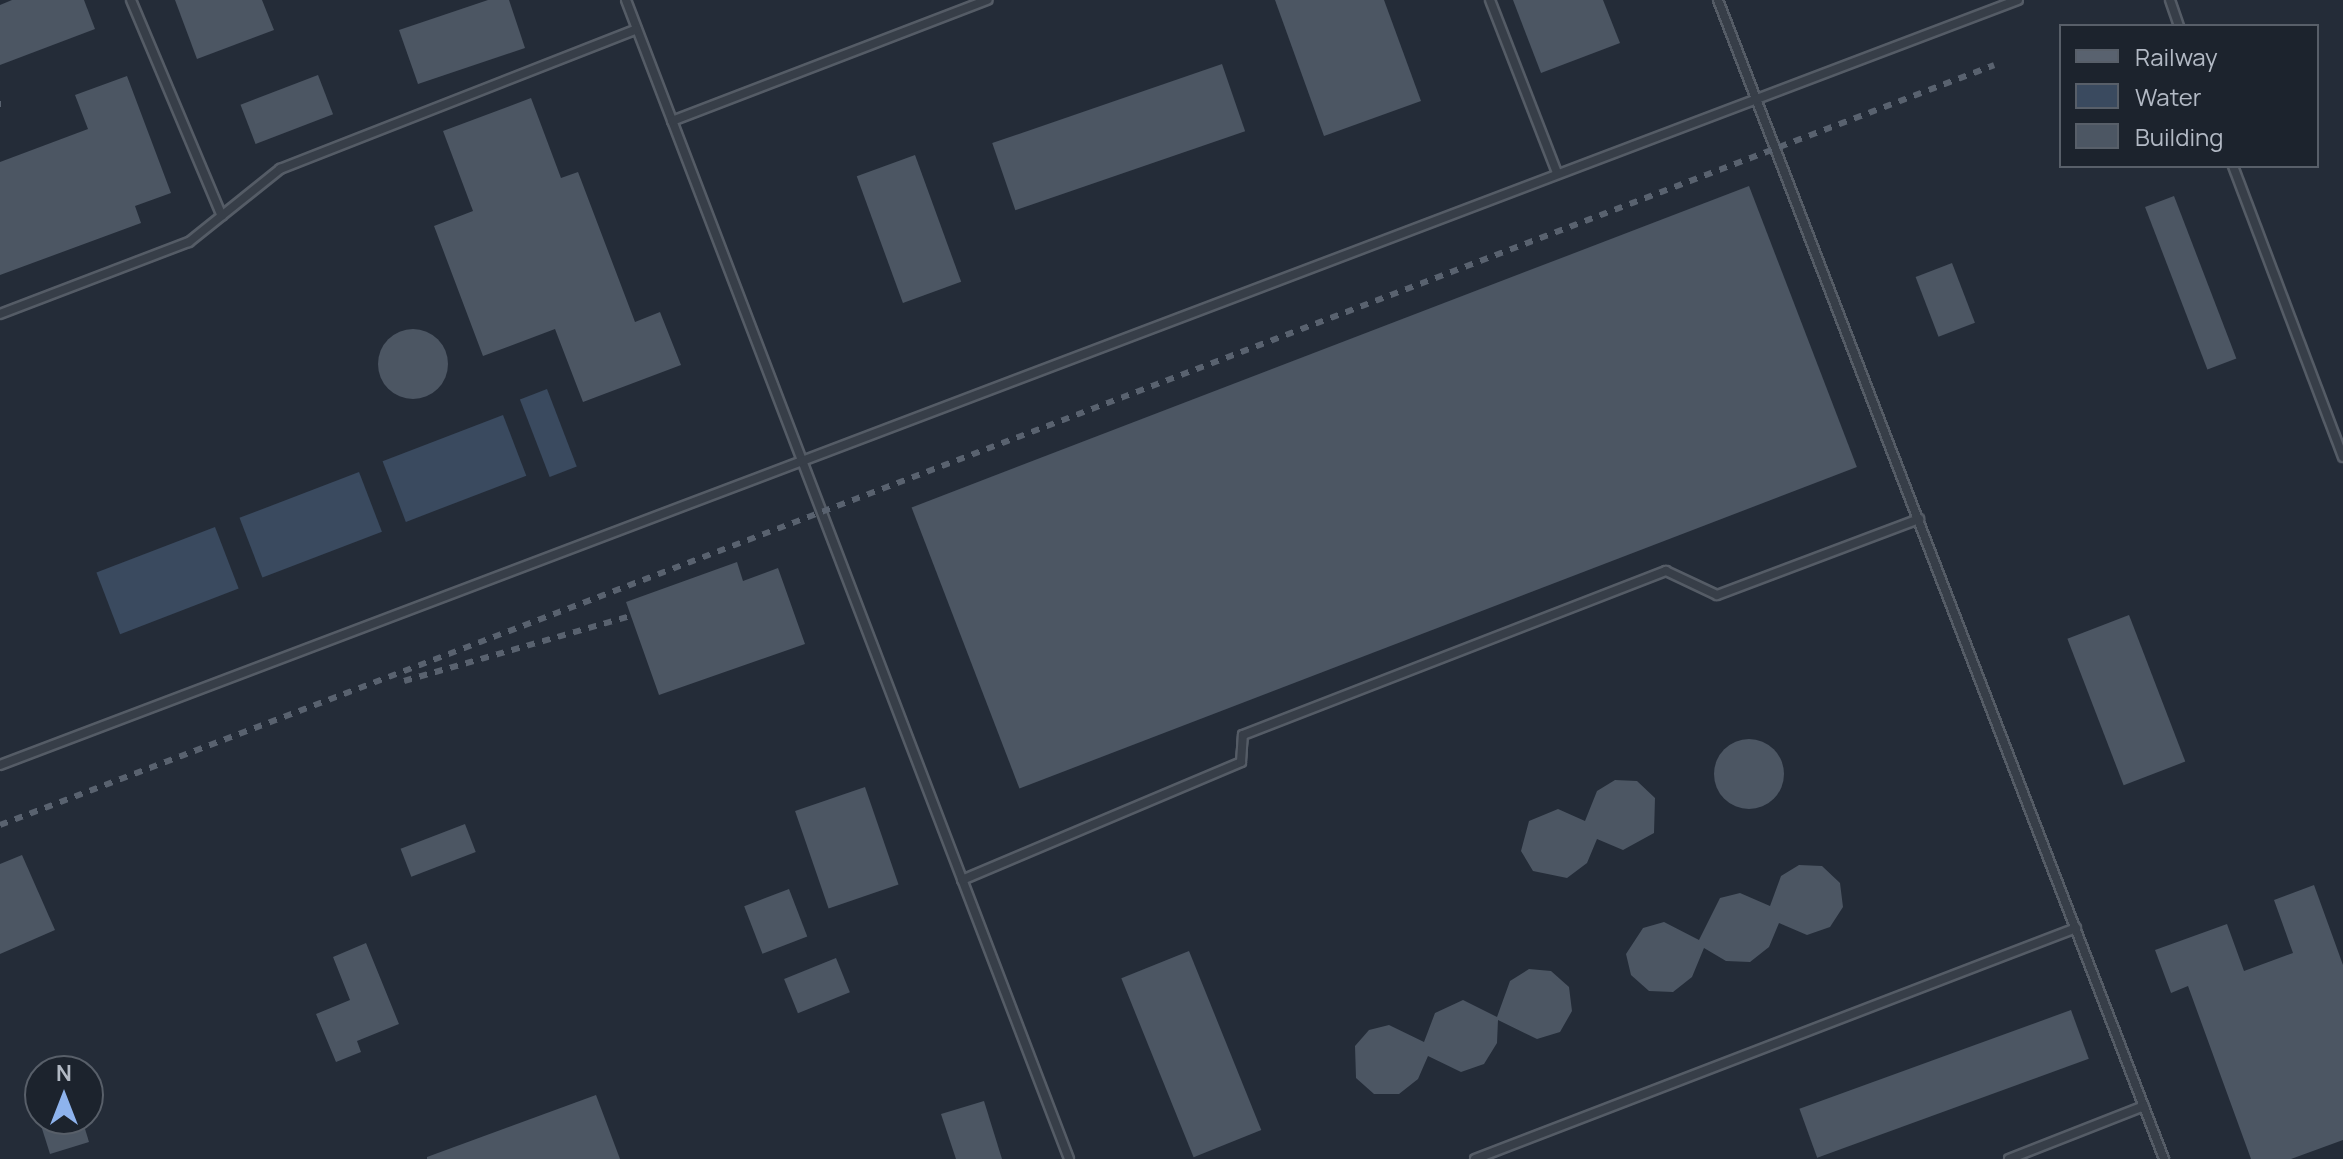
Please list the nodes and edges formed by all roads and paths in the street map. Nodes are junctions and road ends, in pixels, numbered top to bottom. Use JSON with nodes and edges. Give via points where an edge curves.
{"nodes":[{"id":1,"x":131,"y":0,"type":"edge"},
{"id":2,"x":626,"y":0,"type":"edge"},
{"id":3,"x":988,"y":0,"type":"edge"},
{"id":4,"x":1490,"y":0,"type":"edge"},
{"id":5,"x":1718,"y":0,"type":"edge"},
{"id":6,"x":2018,"y":0,"type":"edge"},
{"id":7,"x":2170,"y":0,"type":"edge"},
{"id":8,"x":2178,"y":24,"type":"edge"},
{"id":9,"x":637,"y":29,"type":"junction"},
{"id":10,"x":1757,"y":97,"type":"junction"},
{"id":11,"x":672,"y":121,"type":"junction"},
{"id":12,"x":2234,"y":168,"type":"edge"},
{"id":13,"x":1557,"y":173,"type":"junction"},
{"id":14,"x":222,"y":216,"type":"junction"},
{"id":15,"x":0,"y":314,"type":"edge"},
{"id":16,"x":2343,"y":457,"type":"edge"},
{"id":17,"x":801,"y":459,"type":"junction"},
{"id":18,"x":1919,"y":519,"type":"junction"},
{"id":19,"x":0,"y":765,"type":"edge"},
{"id":20,"x":962,"y":880,"type":"junction"},
{"id":21,"x":2076,"y":928,"type":"junction"},
{"id":22,"x":2144,"y":1106,"type":"junction"},
{"id":23,"x":1069,"y":1159,"type":"edge"},
{"id":24,"x":1475,"y":1159,"type":"edge"},
{"id":25,"x":2009,"y":1159,"type":"edge"},
{"id":26,"x":2164,"y":1159,"type":"edge"}],
"edges":[{"from":1,"to":14,"type":"lane"},
{"from":2,"to":9,"type":"lane"},
{"from":3,"to":11,"type":"lane"},
{"from":4,"to":13,"type":"lane"},
{"from":5,"to":10,"type":"lane"},
{"from":6,"to":10,"type":"lane"},
{"from":7,"to":8,"type":"lane"},
{"from":9,"to":11,"type":"lane"},
{"from":9,"to":14,"type":"lane","via":[[280,169]]},
{"from":10,"to":13,"type":"lane"},
{"from":10,"to":18,"type":"lane"},
{"from":11,"to":17,"type":"lane"},
{"from":12,"to":16,"type":"lane"},
{"from":13,"to":17,"type":"lane"},
{"from":14,"to":15,"type":"lane","via":[[189,242]]},
{"from":17,"to":19,"type":"lane"},
{"from":17,"to":20,"type":"lane"},
{"from":18,"to":20,"type":"lane","via":[[1717,595],[1666,571],[1243,735],[1241,762]]},
{"from":18,"to":21,"type":"lane"},
{"from":20,"to":23,"type":"lane"},
{"from":21,"to":22,"type":"lane"},
{"from":21,"to":24,"type":"lane"},
{"from":22,"to":25,"type":"lane"},
{"from":22,"to":26,"type":"lane"}]}
